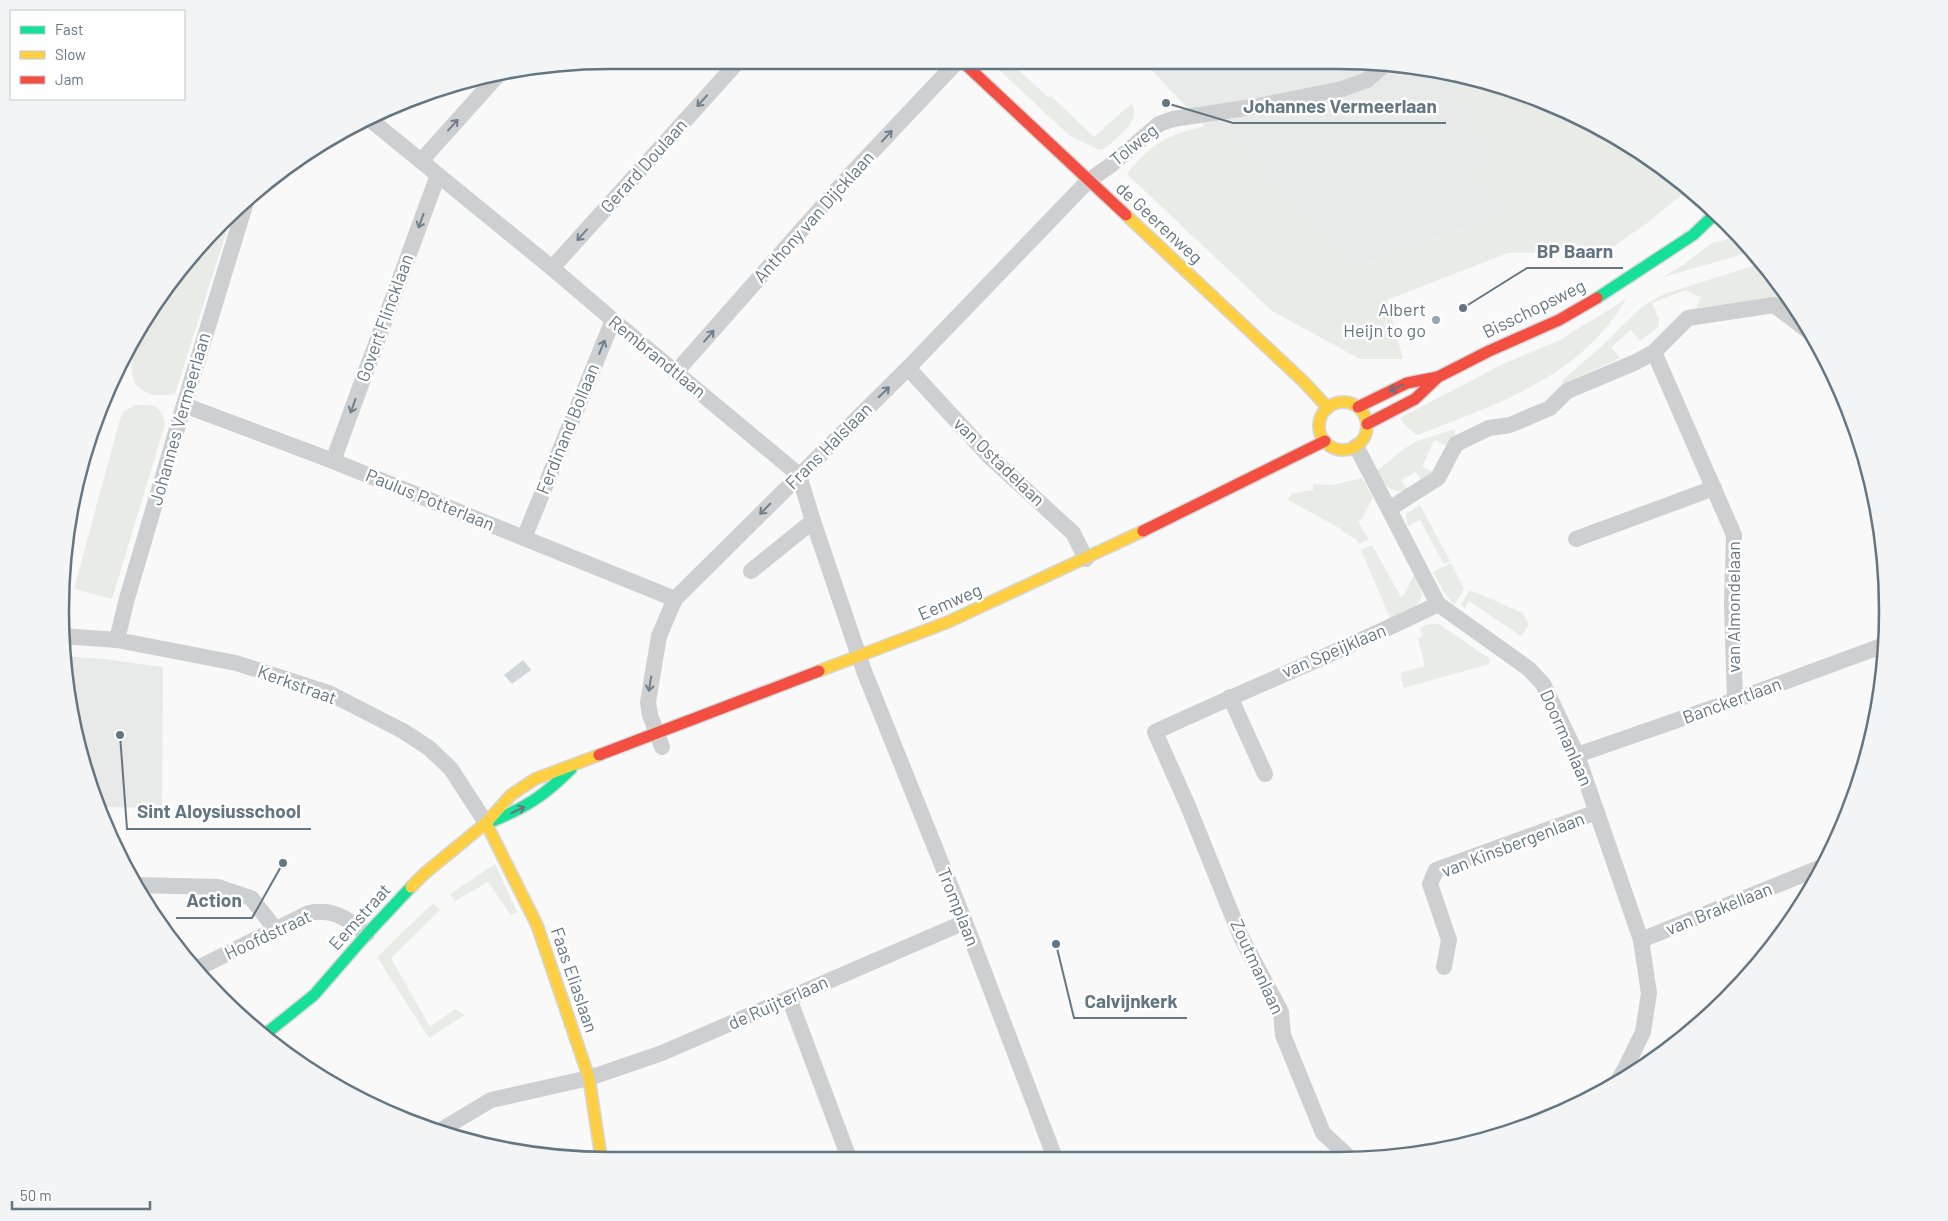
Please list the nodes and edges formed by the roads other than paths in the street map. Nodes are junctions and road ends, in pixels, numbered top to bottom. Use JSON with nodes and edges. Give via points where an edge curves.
{"nodes":[{"id":1,"x":731,"y":69,"type":"edge"},
{"id":2,"x":950,"y":69,"type":"edge"},
{"id":3,"x":970,"y":69,"type":"edge"},
{"id":4,"x":1378,"y":70,"type":"edge"},
{"id":5,"x":492,"y":82,"type":"edge"},
{"id":6,"x":375,"y":123,"type":"edge"},
{"id":7,"x":421,"y":161,"type":"junction"},
{"id":8,"x":438,"y":175,"type":"junction"},
{"id":9,"x":1088,"y":180,"type":"junction"},
{"id":10,"x":243,"y":212,"type":"edge"},
{"id":11,"x":1711,"y":218,"type":"edge"},
{"id":12,"x":552,"y":268,"type":"junction"},
{"id":13,"x":612,"y":320,"type":"junction"},
{"id":14,"x":1795,"y":321,"type":"edge"},
{"id":15,"x":1654,"y":352,"type":"junction"},
{"id":16,"x":908,"y":368,"type":"junction"},
{"id":17,"x":676,"y":372,"type":"junction"},
{"id":18,"x":1438,"y":377,"type":"junction"},
{"id":19,"x":184,"y":404,"type":"junction"},
{"id":20,"x":1358,"y":407,"type":"junction"},
{"id":21,"x":1328,"y":408,"type":"junction"},
{"id":22,"x":1367,"y":424,"type":"junction"},
{"id":23,"x":1325,"y":441,"type":"junction"},
{"id":24,"x":1356,"y":446,"type":"junction"},
{"id":25,"x":333,"y":461,"type":"junction"},
{"id":26,"x":799,"y":475,"type":"junction"},
{"id":27,"x":1714,"y":488,"type":"junction"},
{"id":28,"x":1390,"y":509,"type":"junction"},
{"id":29,"x":813,"y":521,"type":"junction"},
{"id":30,"x":524,"y":538,"type":"junction"},
{"id":31,"x":1576,"y":539,"type":"dead end"},
{"id":32,"x":1086,"y":559,"type":"junction"},
{"id":33,"x":751,"y":571,"type":"dead end"},
{"id":34,"x":675,"y":599,"type":"junction"},
{"id":35,"x":1438,"y":604,"type":"junction"},
{"id":36,"x":70,"y":637,"type":"edge"},
{"id":37,"x":117,"y":640,"type":"junction"},
{"id":38,"x":1878,"y":647,"type":"edge"},
{"id":39,"x":859,"y":657,"type":"junction"},
{"id":40,"x":1230,"y":697,"type":"junction"},
{"id":41,"x":1735,"y":700,"type":"junction"},
{"id":42,"x":659,"y":740,"type":"junction"},
{"id":43,"x":1577,"y":755,"type":"junction"},
{"id":44,"x":575,"y":765,"type":"junction"},
{"id":45,"x":1265,"y":774,"type":"dead end"},
{"id":46,"x":1182,"y":791,"type":"joint"},
{"id":47,"x":1597,"y":812,"type":"junction"},
{"id":48,"x":486,"y":823,"type":"junction"},
{"id":49,"x":1812,"y":871,"type":"edge"},
{"id":50,"x":144,"y":885,"type":"edge"},
{"id":51,"x":965,"y":922,"type":"junction"},
{"id":52,"x":276,"y":930,"type":"junction"},
{"id":53,"x":367,"y":934,"type":"junction"},
{"id":54,"x":1641,"y":940,"type":"junction"},
{"id":55,"x":202,"y":966,"type":"edge"},
{"id":56,"x":1444,"y":967,"type":"dead end"},
{"id":57,"x":789,"y":998,"type":"junction"},
{"id":58,"x":269,"y":1031,"type":"edge"},
{"id":59,"x":1632,"y":1065,"type":"edge"},
{"id":60,"x":588,"y":1078,"type":"junction"},
{"id":61,"x":447,"y":1127,"type":"edge"},
{"id":62,"x":599,"y":1152,"type":"edge"},
{"id":63,"x":848,"y":1152,"type":"edge"},
{"id":64,"x":1053,"y":1152,"type":"edge"},
{"id":65,"x":1343,"y":1152,"type":"edge"}],
"edges":[{"from":1,"to":12,"type":"street","name":"Gerard Doulaan","one_way":true},
{"from":17,"to":2,"type":"street","name":"Anthony van Dijcklaan","one_way":true,"via":[[851,174]]},
{"from":3,"to":9,"type":"main road","name":"de Geerenweg"},
{"from":4,"to":9,"type":"street","name":"Tolweg","via":[[1367,80],[1342,89],[1159,124]]},
{"from":7,"to":5,"type":"street","one_way":true},
{"from":6,"to":7,"type":"street","name":"Rembrandtlaan"},
{"from":7,"to":8,"type":"street","name":"Rembrandtlaan"},
{"from":8,"to":12,"type":"street","name":"Rembrandtlaan"},
{"from":8,"to":25,"type":"street","name":"Govert Flincklaan","one_way":true},
{"from":9,"to":16,"type":"street","name":"Frans Halslaan"},
{"from":9,"to":21,"type":"main road","name":"de Geerenweg"},
{"from":10,"to":19,"type":"street","name":"Johannes Vermeerlaan"},
{"from":11,"to":18,"type":"main road","name":"Bisschopsweg","via":[[1692,235],[1616,287],[1558,320]]},
{"from":12,"to":13,"type":"street","name":"Rembrandtlaan"},
{"from":13,"to":17,"type":"street","name":"Rembrandtlaan"},
{"from":30,"to":13,"type":"street","name":"Ferdinand Bollaan","one_way":true},
{"from":14,"to":15,"type":"street","via":[[1774,305],[1688,318]]},
{"from":15,"to":27,"type":"street","name":"van Almondelaan"},
{"from":15,"to":28,"type":"street","via":[[1567,391],[1550,408],[1510,425],[1489,428],[1456,444],[1438,478]]},
{"from":26,"to":16,"type":"street","name":"Frans Halslaan","one_way":true},
{"from":16,"to":32,"type":"street","name":"van Ostadelaan","via":[[988,456],[1073,533]]},
{"from":17,"to":26,"type":"street","name":"Rembrandtlaan"},
{"from":18,"to":20,"type":"main road","name":"Bisschopsweg","one_way":true,"via":[[1407,383]]},
{"from":18,"to":22,"type":"main road","name":"Bisschopsweg","via":[[1415,399]]},
{"from":19,"to":25,"type":"street","name":"Paulus Potterlaan"},
{"from":19,"to":37,"type":"street","name":"Johannes Vermeerlaan"},
{"from":20,"to":21,"type":"main road","via":[[1343,402]]},
{"from":20,"to":22,"type":"main road"},
{"from":21,"to":23,"type":"main road","via":[[1320,424]]},
{"from":22,"to":24,"type":"main road","via":[[1362,440]]},
{"from":23,"to":24,"type":"main road","via":[[1343,450]]},
{"from":23,"to":32,"type":"main road","name":"Eemweg"},
{"from":24,"to":28,"type":"street","name":"Doormanlaan"},
{"from":25,"to":30,"type":"street","name":"Paulus Potterlaan"},
{"from":26,"to":29,"type":"street"},
{"from":26,"to":34,"type":"street","name":"Frans Halslaan","one_way":true},
{"from":27,"to":31,"type":"street"},
{"from":27,"to":41,"type":"street","name":"van Almondelaan","via":[[1734,535]]},
{"from":28,"to":35,"type":"street","name":"Doormanlaan"},
{"from":29,"to":33,"type":"street"},
{"from":29,"to":39,"type":"street"},
{"from":30,"to":34,"type":"street","name":"Paulus Potterlaan"},
{"from":32,"to":39,"type":"main road","name":"Eemweg","via":[[948,622]]},
{"from":34,"to":42,"type":"street","name":"Frans Halslaan","one_way":true,"via":[[659,636],[648,702]]},
{"from":35,"to":40,"type":"street","name":"van Speijklaan"},
{"from":35,"to":43,"type":"street","name":"Doormanlaan","via":[[1528,669],[1543,684]]},
{"from":36,"to":37,"type":"street","name":"Kerkstraat"},
{"from":37,"to":48,"type":"street","name":"Kerkstraat","via":[[236,663],[329,693],[429,748],[451,769]]},
{"from":38,"to":41,"type":"street","name":"Banckertlaan"},
{"from":39,"to":42,"type":"main road","name":"Eemweg"},
{"from":39,"to":51,"type":"street","name":"Tromplaan"},
{"from":40,"to":45,"type":"street"},
{"from":40,"to":46,"type":"street","name":"van Speijklaan","via":[[1155,732]]},
{"from":41,"to":43,"type":"street","name":"Banckertlaan"},
{"from":42,"to":44,"type":"main road","name":"Eemweg"},
{"from":43,"to":47,"type":"street","name":"Doormanlaan"},
{"from":48,"to":44,"type":"main road","name":"Eemweg","one_way":true,"via":[[520,810]]},
{"from":44,"to":48,"type":"main road","name":"Eemweg","via":[[535,779],[511,794]]},
{"from":46,"to":65,"type":"street","name":"Zoutmanlaan","via":[[1241,937],[1281,1012],[1283,1035],[1323,1133]]},
{"from":47,"to":54,"type":"street","name":"Doormanlaan"},
{"from":47,"to":56,"type":"street","name":"van Kinsbergenlaan","via":[[1436,870],[1430,884],[1449,940]]},
{"from":48,"to":53,"type":"main road","name":"Eemstraat","via":[[425,873]]},
{"from":48,"to":60,"type":"main road","name":"Faas Eliaslaan","via":[[537,925]]},
{"from":49,"to":54,"type":"street","name":"van Brakellaan"},
{"from":50,"to":52,"type":"street","via":[[218,887],[251,898]]},
{"from":51,"to":57,"type":"street","name":"de Ruijterlaan"},
{"from":51,"to":64,"type":"street","name":"Tromplaan"},
{"from":52,"to":53,"type":"street","name":"Hoofdstraat","via":[[322,910],[334,913]]},
{"from":52,"to":55,"type":"street","name":"Hoofdstraat"},
{"from":53,"to":58,"type":"main road","name":"Eemstraat","via":[[314,995]]},
{"from":54,"to":59,"type":"street","name":"Doormanlaan","via":[[1649,993],[1643,1032]]},
{"from":57,"to":60,"type":"street","name":"de Ruijterlaan","via":[[662,1054]]},
{"from":57,"to":63,"type":"street"},
{"from":60,"to":61,"type":"street","name":"de Ruijterlaan","via":[[492,1100]]},
{"from":60,"to":62,"type":"main road","name":"Faas Eliaslaan"}]}
